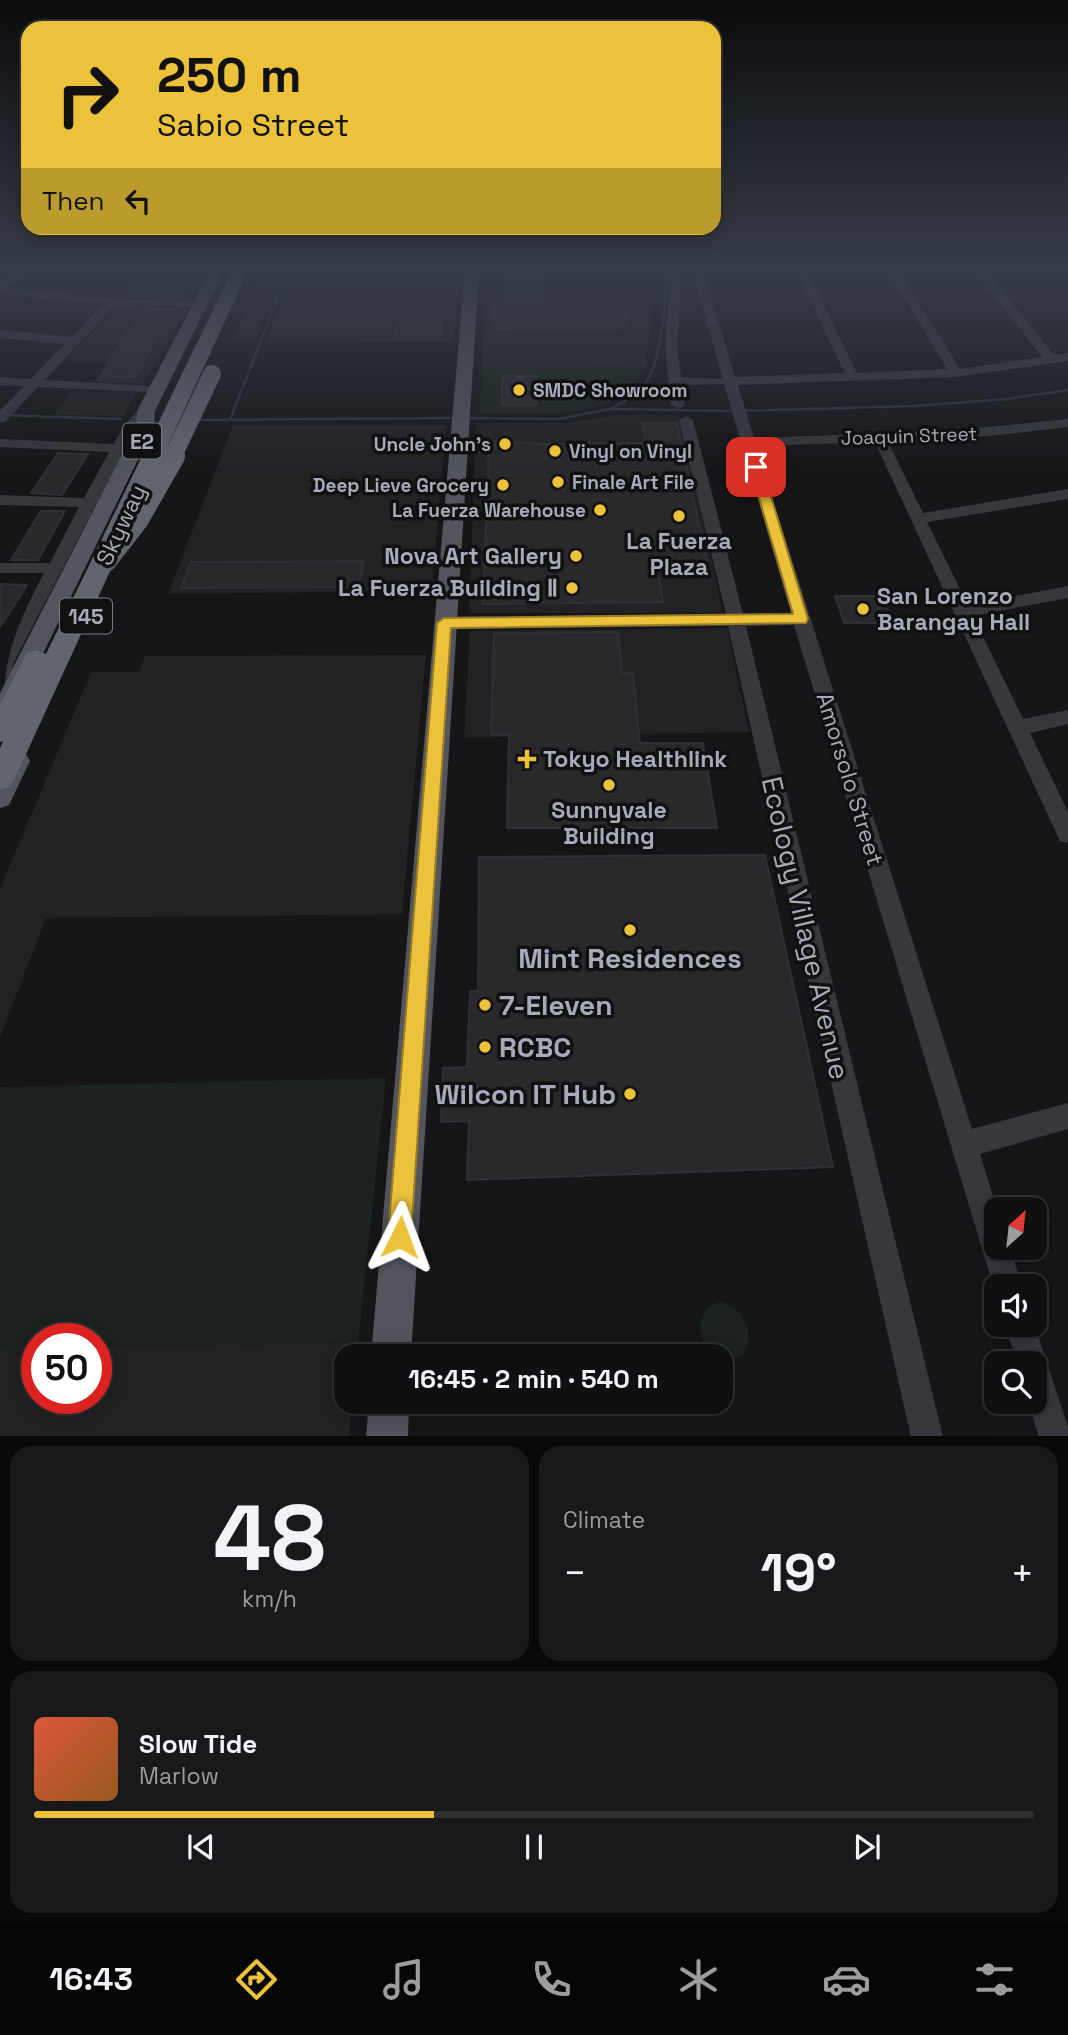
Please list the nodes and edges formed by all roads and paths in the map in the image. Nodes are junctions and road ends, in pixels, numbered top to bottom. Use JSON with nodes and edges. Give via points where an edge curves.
{"nodes":[{"id":1,"x":43,"y":338,"type":"edge"},
{"id":2,"x":78,"y":338,"type":"edge"},
{"id":3,"x":184,"y":338,"type":"edge"},
{"id":4,"x":194,"y":338,"type":"edge"},
{"id":5,"x":210,"y":338,"type":"edge"},
{"id":6,"x":211,"y":338,"type":"edge"},
{"id":7,"x":227,"y":338,"type":"edge"},
{"id":8,"x":467,"y":338,"type":"edge"},
{"id":9,"x":672,"y":338,"type":"edge"},
{"id":10,"x":714,"y":338,"type":"edge"},
{"id":11,"x":834,"y":338,"type":"edge"},
{"id":12,"x":935,"y":338,"type":"edge"},
{"id":13,"x":1032,"y":338,"type":"edge"},
{"id":14,"x":75,"y":341,"type":"junction"},
{"id":15,"x":1068,"y":357,"type":"edge"},
{"id":16,"x":1049,"y":359,"type":"junction"},
{"id":17,"x":957,"y":373,"type":"junction"},
{"id":18,"x":853,"y":377,"type":"junction"},
{"id":19,"x":0,"y":380,"type":"edge"},
{"id":20,"x":725,"y":381,"type":"junction"},
{"id":21,"x":674,"y":382,"type":"junction"},
{"id":22,"x":34,"y":384,"type":"junction"},
{"id":23,"x":157,"y":390,"type":"junction"},
{"id":24,"x":146,"y":411,"type":"junction"},
{"id":25,"x":4,"y":414,"type":"edge"},
{"id":26,"x":1068,"y":423,"type":"edge"},
{"id":27,"x":879,"y":437,"type":"junction"},
{"id":28,"x":748,"y":442,"type":"junction"},
{"id":29,"x":0,"y":443,"type":"edge"},
{"id":30,"x":118,"y":447,"type":"junction"},
{"id":31,"x":1068,"y":494,"type":"edge"},
{"id":32,"x":0,"y":500,"type":"edge"},
{"id":33,"x":88,"y":503,"type":"junction"},
{"id":34,"x":919,"y":517,"type":"junction"},
{"id":35,"x":105,"y":560,"type":"junction"},
{"id":36,"x":0,"y":568,"type":"edge"},
{"id":37,"x":55,"y":568,"type":"junction"},
{"id":38,"x":1068,"y":592,"type":"edge"},
{"id":39,"x":963,"y":612,"type":"junction"},
{"id":40,"x":801,"y":619,"type":"junction"},
{"id":41,"x":735,"y":620,"type":"junction"},
{"id":42,"x":444,"y":623,"type":"junction"},
{"id":43,"x":6,"y":649,"type":"edge"},
{"id":44,"x":12,"y":692,"type":"junction"},
{"id":45,"x":0,"y":717,"type":"edge"},
{"id":46,"x":1068,"y":717,"type":"edge"},
{"id":47,"x":1018,"y":727,"type":"junction"},
{"id":48,"x":0,"y":731,"type":"edge"},
{"id":49,"x":0,"y":778,"type":"edge"},
{"id":50,"x":0,"y":797,"type":"edge"},
{"id":51,"x":1068,"y":834,"type":"edge"},
{"id":52,"x":1068,"y":1116,"type":"edge"},
{"id":53,"x":963,"y":1145,"type":"junction"},
{"id":54,"x":1003,"y":1274,"type":"edge"},
{"id":55,"x":392,"y":1344,"type":"edge"},
{"id":56,"x":1047,"y":1412,"type":"edge"},
{"id":57,"x":388,"y":1414,"type":"edge"},
{"id":58,"x":387,"y":1436,"type":"edge"},
{"id":59,"x":927,"y":1436,"type":"edge"},
{"id":60,"x":1055,"y":1436,"type":"edge"}],
"edges":[{"from":1,"to":14,"type":"street"},
{"from":2,"to":14,"type":"street"},
{"from":3,"to":23,"type":"main road","number":"145"},
{"from":4,"to":48,"type":"highway","name":"Skyway","number":"E2"},
{"from":5,"to":35,"type":"highway","name":"Skyway","number":"E2","bridge":true},
{"from":6,"to":50,"type":"main road","number":"145"},
{"from":7,"to":35,"type":"highway","bridge":true,"via":[[148,499],[124,540]]},
{"from":8,"to":42,"type":"main road"},
{"from":9,"to":21,"type":"street","name":"Ecology Village Avenue"},
{"from":10,"to":20,"type":"street","name":"Amorsolo Street"},
{"from":11,"to":18,"type":"street"},
{"from":12,"to":17,"type":"street"},
{"from":13,"to":16,"type":"street"},
{"from":14,"to":22,"type":"street"},
{"from":15,"to":16,"type":"street"},
{"from":16,"to":17,"type":"street"},
{"from":17,"to":18,"type":"street"},
{"from":18,"to":20,"type":"street"},
{"from":19,"to":22,"type":"street"},
{"from":20,"to":21,"type":"street"},
{"from":20,"to":28,"type":"street","name":"Amorsolo Street"},
{"from":21,"to":41,"type":"street","name":"Ecology Village Avenue"},
{"from":22,"to":23,"type":"street"},
{"from":22,"to":25,"type":"street"},
{"from":23,"to":24,"type":"main road","number":"145"},
{"from":24,"to":30,"type":"street","via":[[131,424]]},
{"from":24,"to":44,"type":"main road","number":"145","via":[[145,426]]},
{"from":26,"to":27,"type":"street","name":"Joaquin Street","via":[[1008,432]]},
{"from":27,"to":28,"type":"street","name":"Joaquin Street"},
{"from":27,"to":34,"type":"street"},
{"from":28,"to":40,"type":"street","name":"Amorsolo Street"},
{"from":29,"to":30,"type":"street"},
{"from":30,"to":33,"type":"street"},
{"from":31,"to":34,"type":"street"},
{"from":32,"to":33,"type":"street"},
{"from":33,"to":37,"type":"street"},
{"from":34,"to":39,"type":"street"},
{"from":35,"to":49,"type":"highway","name":"Skyway","number":"E2"},
{"from":36,"to":37,"type":"street"},
{"from":37,"to":43,"type":"street"},
{"from":38,"to":39,"type":"street"},
{"from":39,"to":47,"type":"street"},
{"from":40,"to":41,"type":"street"},
{"from":40,"to":53,"type":"street","name":"Amorsolo Street"},
{"from":41,"to":42,"type":"street"},
{"from":41,"to":59,"type":"street","name":"Ecology Village Avenue"},
{"from":42,"to":55,"type":"main road"},
{"from":43,"to":44,"type":"street","via":[[2,675]]},
{"from":44,"to":45,"type":"main road","number":"145"},
{"from":46,"to":47,"type":"street"},
{"from":47,"to":51,"type":"street"},
{"from":52,"to":53,"type":"street"},
{"from":53,"to":54,"type":"street","name":"Amorsolo Street"},
{"from":56,"to":60,"type":"street"},
{"from":57,"to":58,"type":"main road"}]}
